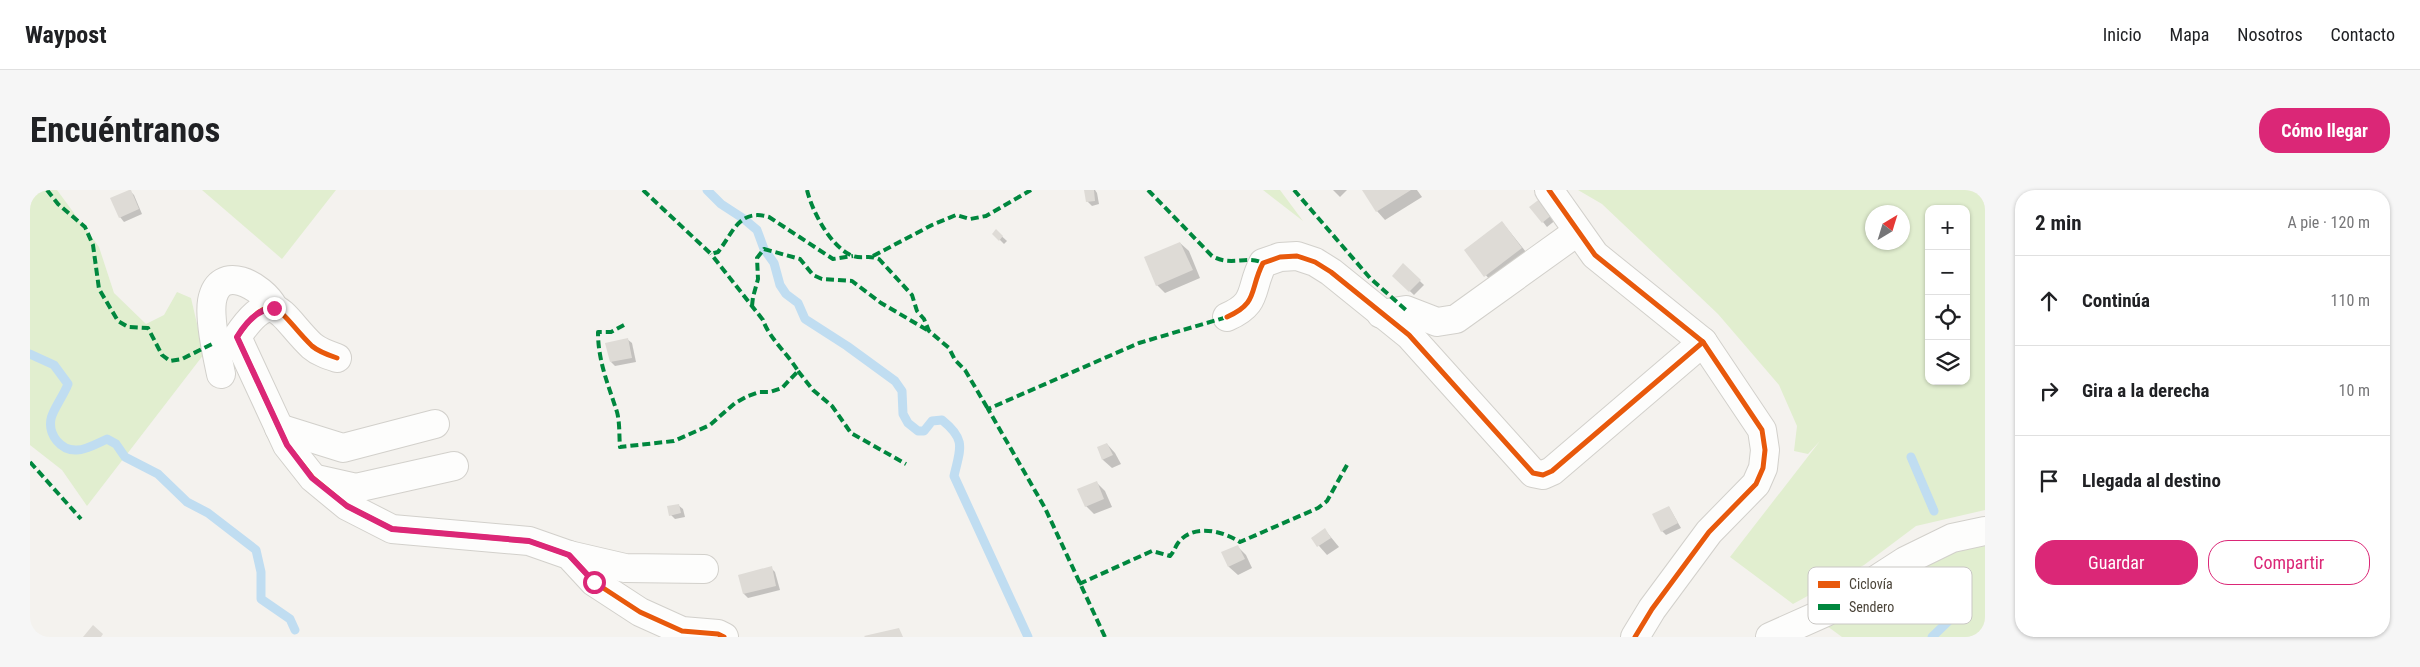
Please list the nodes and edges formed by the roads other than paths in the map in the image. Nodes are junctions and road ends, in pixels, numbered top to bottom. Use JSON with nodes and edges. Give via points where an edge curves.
{"nodes":[{"id":1,"x":1548,"y":190,"type":"edge"},
{"id":2,"x":1577,"y":232,"type":"junction"},
{"id":3,"x":274,"y":308,"type":"junction"},
{"id":4,"x":1381,"y":314,"type":"junction"},
{"id":5,"x":1227,"y":317,"type":"dead end"},
{"id":6,"x":1703,"y":342,"type":"junction"},
{"id":7,"x":337,"y":358,"type":"dead end"},
{"id":8,"x":221,"y":374,"type":"dead end"},
{"id":9,"x":435,"y":424,"type":"dead end"},
{"id":10,"x":280,"y":428,"type":"junction"},
{"id":11,"x":454,"y":466,"type":"dead end"},
{"id":12,"x":312,"y":478,"type":"junction"},
{"id":13,"x":1985,"y":531,"type":"edge"},
{"id":14,"x":569,"y":555,"type":"junction"},
{"id":15,"x":1896,"y":567,"type":"edge"},
{"id":16,"x":704,"y":569,"type":"dead end"},
{"id":17,"x":1808,"y":620,"type":"edge"},
{"id":18,"x":724,"y":637,"type":"edge"},
{"id":19,"x":1635,"y":637,"type":"edge"},
{"id":20,"x":1770,"y":637,"type":"edge"}],
"edges":[{"from":1,"to":2,"type":"street"},
{"from":2,"to":4,"type":"street","via":[[1456,319],[1437,322],[1406,310]]},
{"from":2,"to":6,"type":"street","via":[[1595,255]]},
{"from":3,"to":7,"type":"street","via":[[282,311],[323,354]]},
{"from":3,"to":8,"type":"street","via":[[257,288],[237,279],[230,280],[214,293],[211,303],[214,343]]},
{"from":3,"to":10,"type":"street","via":[[264,309],[244,326],[237,337]]},
{"from":4,"to":5,"type":"street","via":[[1331,272],[1296,256],[1263,263],[1249,304]]},
{"from":4,"to":6,"type":"street","via":[[1409,335],[1533,472],[1543,475],[1552,471]]},
{"from":6,"to":19,"type":"street","via":[[1762,430],[1765,450],[1762,468],[1756,484],[1709,532]]},
{"from":9,"to":10,"type":"street","via":[[343,448]]},
{"from":10,"to":12,"type":"street","via":[[287,445]]},
{"from":11,"to":12,"type":"street","via":[[356,488]]},
{"from":12,"to":14,"type":"street","via":[[347,506],[392,529],[529,541]]},
{"from":13,"to":15,"type":"street","via":[[1952,538]]},
{"from":14,"to":16,"type":"street","via":[[625,568]]},
{"from":14,"to":18,"type":"street","via":[[594,582],[640,612],[682,631]]},
{"from":17,"to":20,"type":"street"}]}
